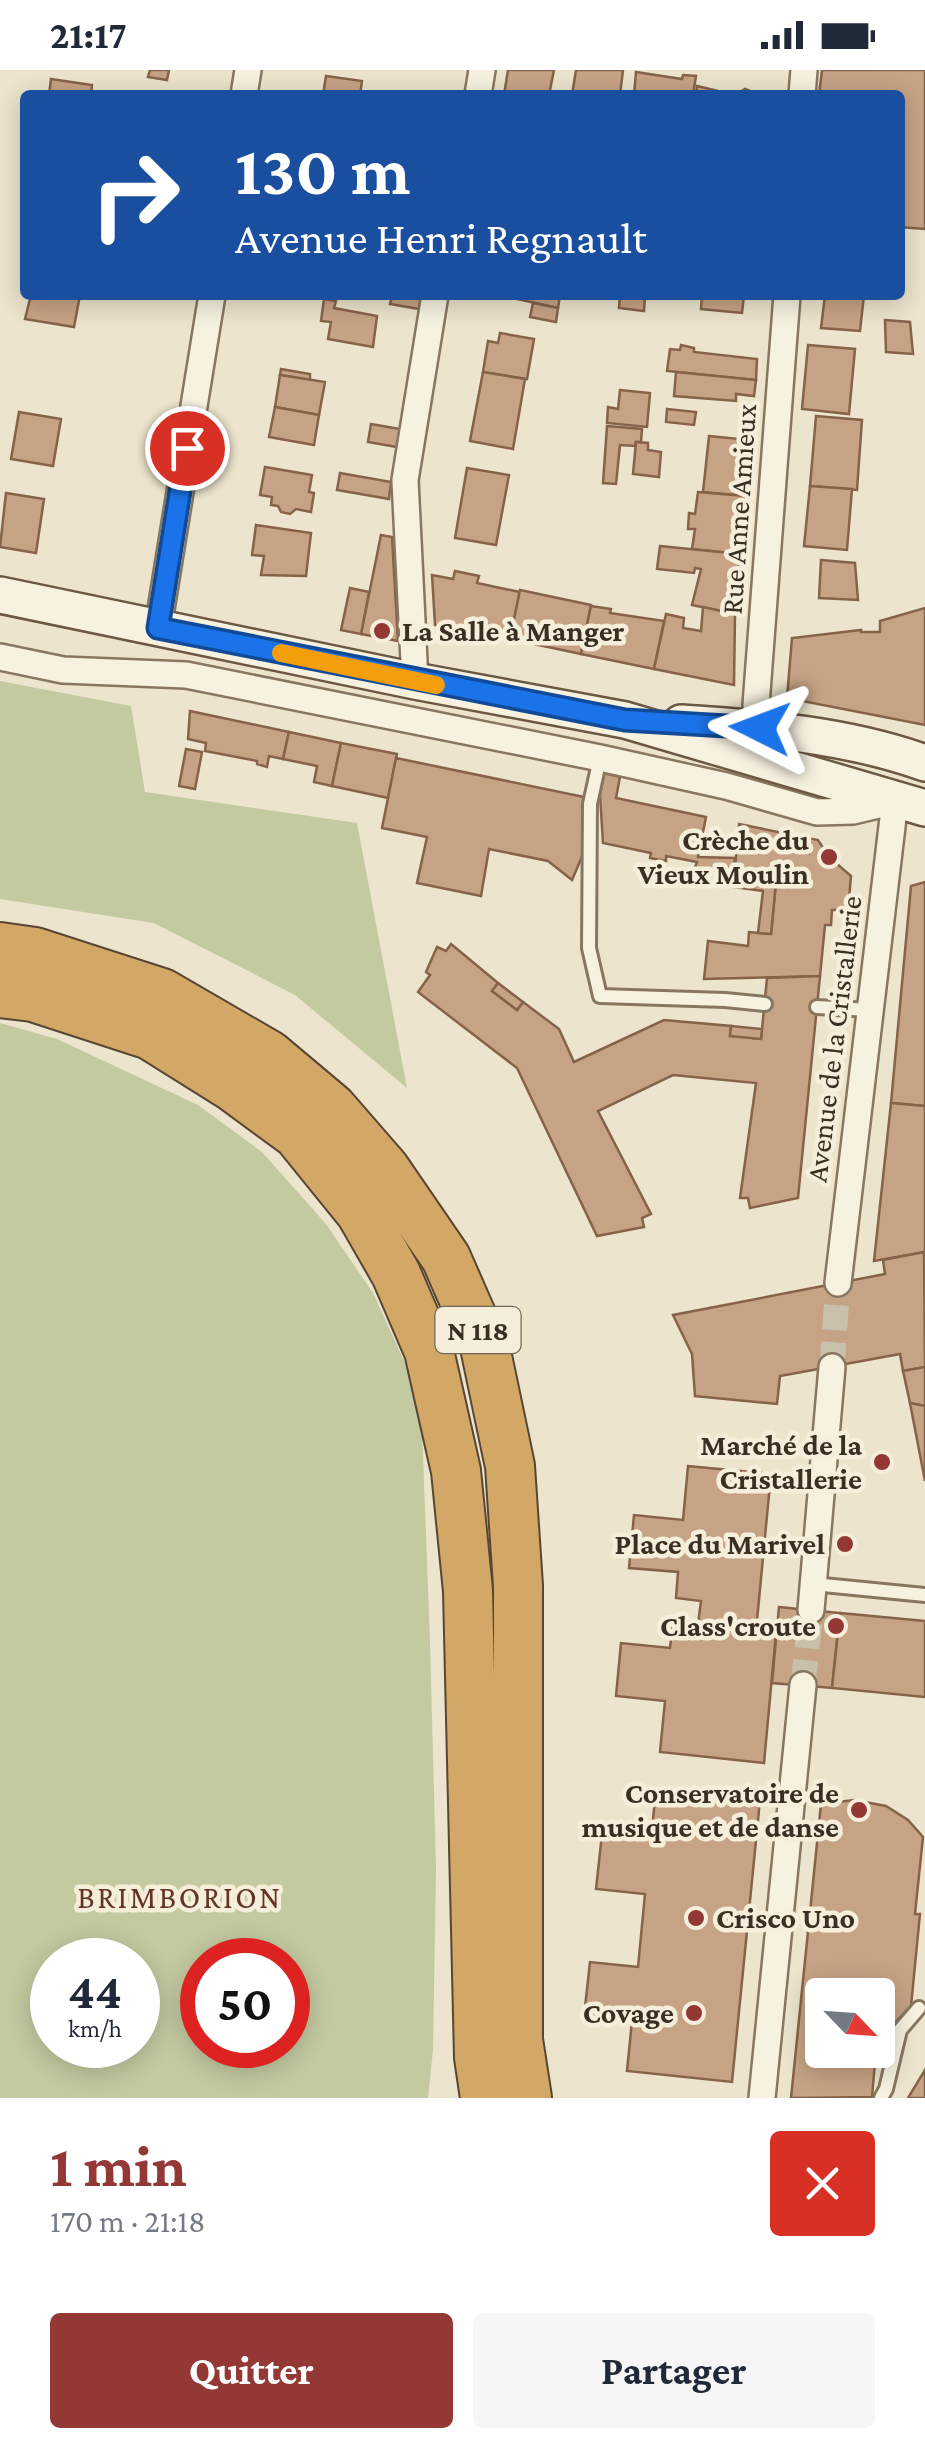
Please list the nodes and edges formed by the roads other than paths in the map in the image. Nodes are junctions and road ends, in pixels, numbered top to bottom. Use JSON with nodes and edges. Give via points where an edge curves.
{"nodes":[{"id":1,"x":211,"y":300,"type":"edge"},
{"id":2,"x":435,"y":300,"type":"edge"},
{"id":3,"x":787,"y":300,"type":"edge"},
{"id":4,"x":0,"y":595,"type":"edge"},
{"id":5,"x":158,"y":628,"type":"junction"},
{"id":6,"x":0,"y":657,"type":"edge"},
{"id":7,"x":414,"y":681,"type":"junction"},
{"id":8,"x":625,"y":720,"type":"junction"},
{"id":9,"x":760,"y":728,"type":"junction"},
{"id":10,"x":858,"y":745,"type":"junction"},
{"id":11,"x":600,"y":758,"type":"junction"},
{"id":12,"x":925,"y":762,"type":"edge"},
{"id":13,"x":925,"y":776,"type":"edge"},
{"id":14,"x":910,"y":805,"type":"edge"},
{"id":15,"x":0,"y":947,"type":"edge"},
{"id":16,"x":0,"y":994,"type":"edge"},
{"id":17,"x":765,"y":1004,"type":"dead end"},
{"id":18,"x":817,"y":1007,"type":"dead end"},
{"id":19,"x":870,"y":1010,"type":"junction"},
{"id":20,"x":838,"y":1283,"type":"tunnel mouth"},
{"id":21,"x":832,"y":1367,"type":"tunnel mouth"},
{"id":22,"x":813,"y":1584,"type":"junction"},
{"id":23,"x":925,"y":1596,"type":"edge"},
{"id":24,"x":810,"y":1610,"type":"tunnel mouth"},
{"id":25,"x":803,"y":1686,"type":"tunnel mouth"},
{"id":26,"x":518,"y":1968,"type":"junction"},
{"id":27,"x":919,"y":2008,"type":"dead end"},
{"id":28,"x":485,"y":2098,"type":"edge"},
{"id":29,"x":527,"y":2098,"type":"edge"},
{"id":30,"x":554,"y":2098,"type":"edge"},
{"id":31,"x":762,"y":2098,"type":"edge"},
{"id":32,"x":881,"y":2098,"type":"edge"}],
"edges":[{"from":1,"to":5,"type":"street"},
{"from":2,"to":7,"type":"street","via":[[405,480]]},
{"from":3,"to":9,"type":"street","name":"Rue Anne Amieux","via":[[756,705]]},
{"from":4,"to":5,"type":"main road"},
{"from":5,"to":7,"type":"main road"},
{"from":6,"to":11,"type":"street","via":[[63,670],[186,674]]},
{"from":7,"to":8,"type":"main road"},
{"from":8,"to":9,"type":"main road"},
{"from":8,"to":14,"type":"main road"},
{"from":9,"to":10,"type":"main road"},
{"from":10,"to":12,"type":"main road"},
{"from":10,"to":14,"type":"street"},
{"from":11,"to":14,"type":"street","via":[[816,812]]},
{"from":11,"to":17,"type":"lane","via":[[590,804],[589,948],[600,996]]},
{"from":13,"to":14,"type":"main road"},
{"from":14,"to":19,"type":"street","name":"Avenue de la Cristallerie"},
{"from":15,"to":26,"type":"highway","number":"N 118","via":[[162,993],[270,1054],[332,1108],[385,1168],[446,1258],[485,1347],[510,1466],[518,1586]]},
{"from":16,"to":28,"type":"highway","number":"N 118","via":[[33,997],[150,1035],[233,1087],[297,1134],[361,1213],[396,1274],[429,1351],[456,1471],[468,1592]]},
{"from":18,"to":19,"type":"lane"},
{"from":19,"to":20,"type":"street","name":"Avenue de la Cristallerie"},
{"from":21,"to":22,"type":"street"},
{"from":22,"to":23,"type":"lane"},
{"from":22,"to":24,"type":"street"},
{"from":25,"to":31,"type":"street"},
{"from":26,"to":29,"type":"highway","number":"N 118"},
{"from":26,"to":30,"type":"highway"},
{"from":27,"to":32,"type":"lane","via":[[900,2030]]}]}
